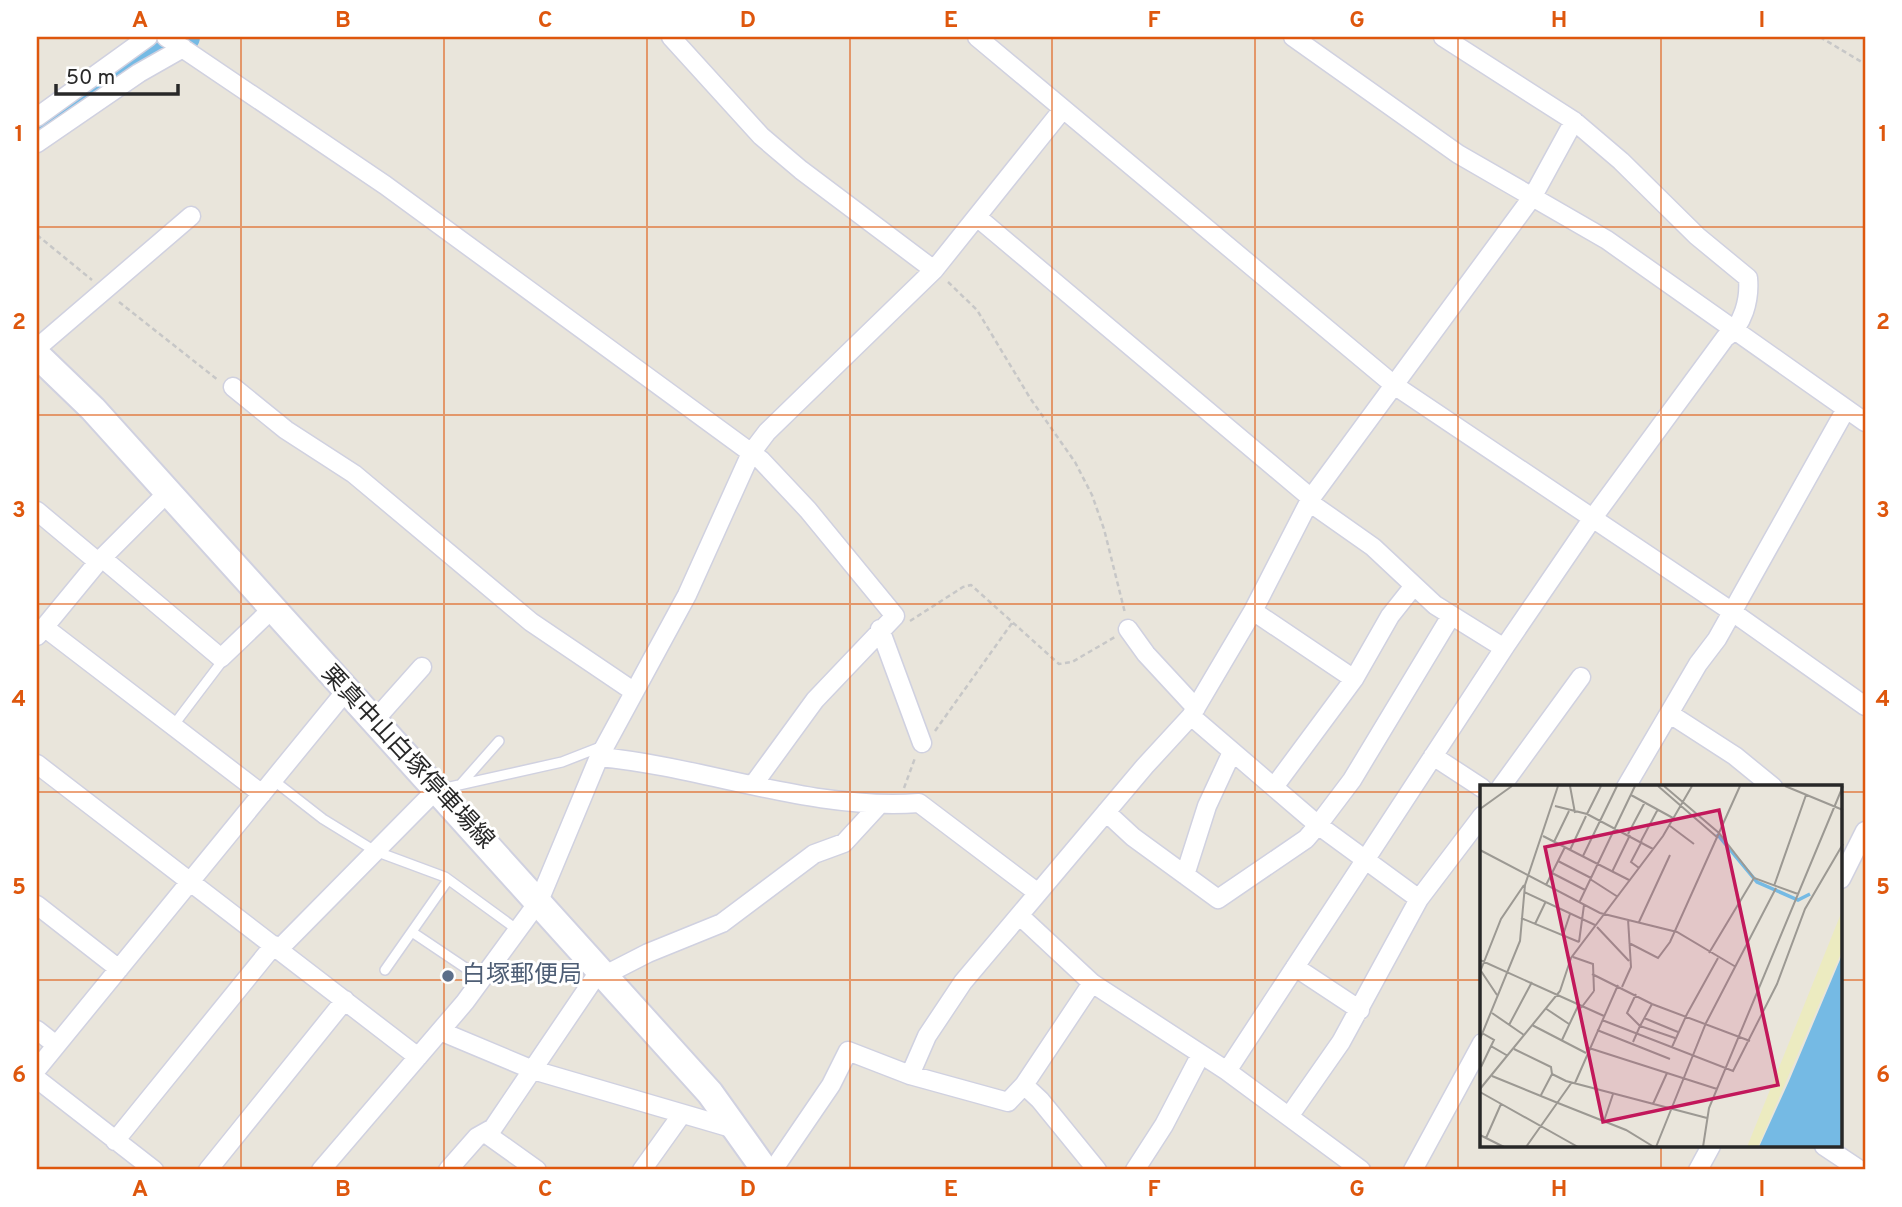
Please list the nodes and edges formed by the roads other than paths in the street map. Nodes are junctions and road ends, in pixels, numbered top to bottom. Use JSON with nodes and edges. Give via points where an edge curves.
{"nodes":[{"id":1,"x":148,"y":37,"type":"edge"},
{"id":2,"x":166,"y":37,"type":"edge"},
{"id":3,"x":671,"y":37,"type":"edge"},
{"id":4,"x":977,"y":37,"type":"edge"},
{"id":5,"x":1293,"y":37,"type":"edge"},
{"id":6,"x":1443,"y":37,"type":"edge"},
{"id":7,"x":183,"y":48,"type":"junction"},
{"id":8,"x":1063,"y":109,"type":"junction"},
{"id":9,"x":37,"y":117,"type":"edge"},
{"id":10,"x":1574,"y":121,"type":"junction"},
{"id":11,"x":37,"y":143,"type":"edge"},
{"id":12,"x":1533,"y":196,"type":"junction"},
{"id":13,"x":191,"y":216,"type":"dead end"},
{"id":14,"x":977,"y":217,"type":"junction"},
{"id":15,"x":934,"y":270,"type":"junction"},
{"id":16,"x":1736,"y":331,"type":"junction"},
{"id":17,"x":37,"y":348,"type":"edge"},
{"id":18,"x":37,"y":355,"type":"edge"},
{"id":19,"x":1394,"y":385,"type":"junction"},
{"id":20,"x":233,"y":387,"type":"road end"},
{"id":21,"x":1846,"y":409,"type":"junction"},
{"id":22,"x":1865,"y":422,"type":"edge"},
{"id":23,"x":751,"y":453,"type":"junction"},
{"id":24,"x":166,"y":494,"type":"junction"},
{"id":25,"x":1310,"y":500,"type":"junction"},
{"id":26,"x":37,"y":511,"type":"edge"},
{"id":27,"x":1592,"y":519,"type":"junction"},
{"id":28,"x":100,"y":560,"type":"junction"},
{"id":29,"x":1413,"y":587,"type":"junction"},
{"id":30,"x":271,"y":610,"type":"junction"},
{"id":31,"x":1253,"y":611,"type":"junction"},
{"id":32,"x":1731,"y":611,"type":"junction"},
{"id":33,"x":1451,"y":616,"type":"junction"},
{"id":34,"x":880,"y":629,"type":"junction"},
{"id":35,"x":1128,"y":629,"type":"road end"},
{"id":36,"x":40,"y":631,"type":"edge"},
{"id":37,"x":1504,"y":648,"type":"junction"},
{"id":38,"x":221,"y":658,"type":"junction"},
{"id":39,"x":422,"y":667,"type":"dead end"},
{"id":40,"x":1581,"y":677,"type":"dead end"},
{"id":41,"x":1354,"y":679,"type":"junction"},
{"id":42,"x":633,"y":691,"type":"junction"},
{"id":43,"x":345,"y":692,"type":"junction"},
{"id":44,"x":1865,"y":706,"type":"edge"},
{"id":45,"x":1194,"y":712,"type":"junction"},
{"id":46,"x":1670,"y":714,"type":"junction"},
{"id":47,"x":373,"y":722,"type":"junction"},
{"id":48,"x":173,"y":726,"type":"junction"},
{"id":49,"x":499,"y":741,"type":"dead end"},
{"id":50,"x":922,"y":743,"type":"road end"},
{"id":51,"x":602,"y":751,"type":"junction"},
{"id":52,"x":1232,"y":752,"type":"junction"},
{"id":53,"x":1433,"y":757,"type":"junction"},
{"id":54,"x":37,"y":764,"type":"edge"},
{"id":55,"x":753,"y":785,"type":"junction"},
{"id":56,"x":1503,"y":785,"type":"edge"},
{"id":57,"x":1627,"y":785,"type":"edge"},
{"id":58,"x":1771,"y":785,"type":"edge"},
{"id":59,"x":267,"y":787,"type":"junction"},
{"id":60,"x":448,"y":788,"type":"junction"},
{"id":61,"x":1274,"y":788,"type":"junction"},
{"id":62,"x":1480,"y":788,"type":"edge"},
{"id":63,"x":878,"y":806,"type":"junction"},
{"id":64,"x":1106,"y":811,"type":"junction"},
{"id":65,"x":1480,"y":819,"type":"edge"},
{"id":66,"x":1318,"y":825,"type":"junction"},
{"id":67,"x":1865,"y":831,"type":"edge"},
{"id":68,"x":1847,"y":848,"type":"edge"},
{"id":69,"x":375,"y":852,"type":"junction"},
{"id":70,"x":1366,"y":860,"type":"junction"},
{"id":71,"x":1842,"y":874,"type":"edge"},
{"id":72,"x":1185,"y":876,"type":"junction"},
{"id":73,"x":449,"y":880,"type":"junction"},
{"id":74,"x":189,"y":882,"type":"junction"},
{"id":75,"x":1038,"y":892,"type":"junction"},
{"id":76,"x":1419,"y":898,"type":"junction"},
{"id":77,"x":539,"y":901,"type":"junction"},
{"id":78,"x":37,"y":905,"type":"edge"},
{"id":79,"x":1020,"y":916,"type":"junction"},
{"id":80,"x":519,"y":931,"type":"junction"},
{"id":81,"x":412,"y":932,"type":"junction"},
{"id":82,"x":277,"y":947,"type":"junction"},
{"id":83,"x":1295,"y":967,"type":"junction"},
{"id":84,"x":118,"y":969,"type":"junction"},
{"id":85,"x":385,"y":970,"type":"dead end"},
{"id":86,"x":602,"y":972,"type":"junction"},
{"id":87,"x":482,"y":979,"type":"junction"},
{"id":88,"x":1092,"y":983,"type":"junction"},
{"id":89,"x":345,"y":1000,"type":"junction"},
{"id":90,"x":1360,"y":1010,"type":"junction"},
{"id":91,"x":37,"y":1030,"type":"edge"},
{"id":92,"x":440,"y":1031,"type":"junction"},
{"id":93,"x":56,"y":1045,"type":"junction"},
{"id":94,"x":1480,"y":1047,"type":"edge"},
{"id":95,"x":1201,"y":1054,"type":"junction"},
{"id":96,"x":418,"y":1057,"type":"junction"},
{"id":97,"x":37,"y":1069,"type":"edge"},
{"id":98,"x":533,"y":1070,"type":"junction"},
{"id":99,"x":1227,"y":1071,"type":"junction"},
{"id":100,"x":910,"y":1075,"type":"junction"},
{"id":101,"x":37,"y":1079,"type":"edge"},
{"id":102,"x":1024,"y":1085,"type":"junction"},
{"id":103,"x":682,"y":1114,"type":"junction"},
{"id":104,"x":1290,"y":1115,"type":"junction"},
{"id":105,"x":735,"y":1129,"type":"junction"},
{"id":106,"x":485,"y":1133,"type":"junction"},
{"id":107,"x":115,"y":1141,"type":"junction"},
{"id":108,"x":1710,"y":1148,"type":"edge"},
{"id":109,"x":1827,"y":1148,"type":"edge"},
{"id":110,"x":154,"y":1170,"type":"edge"},
{"id":111,"x":208,"y":1170,"type":"edge"},
{"id":112,"x":321,"y":1170,"type":"edge"},
{"id":113,"x":448,"y":1170,"type":"edge"},
{"id":114,"x":537,"y":1170,"type":"edge"},
{"id":115,"x":642,"y":1170,"type":"edge"},
{"id":116,"x":765,"y":1170,"type":"edge"},
{"id":117,"x":772,"y":1170,"type":"edge"},
{"id":118,"x":1097,"y":1170,"type":"edge"},
{"id":119,"x":1135,"y":1170,"type":"edge"},
{"id":120,"x":1361,"y":1170,"type":"edge"},
{"id":121,"x":1413,"y":1170,"type":"edge"},
{"id":122,"x":1698,"y":1170,"type":"edge"},
{"id":123,"x":1860,"y":1170,"type":"edge"}],
"edges":[{"from":1,"to":9,"type":"street"},
{"from":2,"to":7,"type":"street"},
{"from":3,"to":15,"type":"street","via":[[761,136]]},
{"from":4,"to":8,"type":"street"},
{"from":5,"to":12,"type":"street","via":[[1458,154]]},
{"from":6,"to":10,"type":"street"},
{"from":7,"to":11,"type":"street","via":[[139,72]]},
{"from":7,"to":23,"type":"street","via":[[396,193]]},
{"from":8,"to":14,"type":"street"},
{"from":8,"to":19,"type":"street"},
{"from":10,"to":12,"type":"street"},
{"from":10,"to":16,"type":"street","via":[[1696,236],[1748,278],[1749,291]]},
{"from":12,"to":16,"type":"street","via":[[1607,240]]},
{"from":12,"to":19,"type":"street"},
{"from":13,"to":17,"type":"street"},
{"from":14,"to":15,"type":"street"},
{"from":14,"to":25,"type":"street"},
{"from":15,"to":23,"type":"street","via":[[767,432]]},
{"from":16,"to":21,"type":"street"},
{"from":16,"to":27,"type":"street","via":[[1725,338]]},
{"from":18,"to":24,"type":"main road","name":"栗真中山白塚停車場線","via":[[93,410]]},
{"from":19,"to":25,"type":"street"},
{"from":19,"to":27,"type":"street"},
{"from":20,"to":42,"type":"street","via":[[286,430],[354,474],[531,622]]},
{"from":21,"to":22,"type":"street"},
{"from":21,"to":32,"type":"street"},
{"from":23,"to":34,"type":"street","via":[[808,510],[895,616]]},
{"from":23,"to":42,"type":"street","via":[[687,595]]},
{"from":24,"to":28,"type":"street"},
{"from":24,"to":30,"type":"main road","name":"栗真中山白塚停車場線"},
{"from":25,"to":29,"type":"street","via":[[1373,547]]},
{"from":25,"to":31,"type":"street"},
{"from":26,"to":28,"type":"street"},
{"from":27,"to":32,"type":"street"},
{"from":27,"to":37,"type":"street"},
{"from":28,"to":36,"type":"street"},
{"from":28,"to":38,"type":"street"},
{"from":29,"to":33,"type":"street"},
{"from":29,"to":41,"type":"street","via":[[1390,615]]},
{"from":30,"to":38,"type":"street"},
{"from":30,"to":43,"type":"main road","name":"栗真中山白塚停車場線"},
{"from":31,"to":41,"type":"street"},
{"from":31,"to":45,"type":"street"},
{"from":32,"to":44,"type":"street"},
{"from":32,"to":46,"type":"street"},
{"from":33,"to":37,"type":"street"},
{"from":33,"to":66,"type":"street","via":[[1352,780]]},
{"from":34,"to":50,"type":"street"},
{"from":34,"to":55,"type":"street","via":[[815,700]]},
{"from":35,"to":45,"type":"street"},
{"from":36,"to":48,"type":"street"},
{"from":37,"to":53,"type":"street"},
{"from":38,"to":48,"type":"lane"},
{"from":39,"to":47,"type":"street"},
{"from":40,"to":56,"type":"street"},
{"from":41,"to":61,"type":"street"},
{"from":42,"to":51,"type":"street"},
{"from":43,"to":47,"type":"main road","name":"栗真中山白塚停車場線"},
{"from":43,"to":59,"type":"street"},
{"from":45,"to":52,"type":"street"},
{"from":45,"to":64,"type":"street"},
{"from":46,"to":57,"type":"street"},
{"from":46,"to":58,"type":"street","via":[[1735,755]]},
{"from":47,"to":60,"type":"main road","name":"栗真中山白塚停車場線"},
{"from":48,"to":59,"type":"street"},
{"from":49,"to":60,"type":"lane"},
{"from":51,"to":55,"type":"street"},
{"from":51,"to":60,"type":"lane"},
{"from":51,"to":77,"type":"street"},
{"from":52,"to":61,"type":"street"},
{"from":52,"to":72,"type":"street","via":[[1207,806]]},
{"from":53,"to":62,"type":"street"},
{"from":53,"to":70,"type":"street"},
{"from":54,"to":74,"type":"street"},
{"from":55,"to":63,"type":"street"},
{"from":59,"to":69,"type":"lane"},
{"from":59,"to":74,"type":"street"},
{"from":60,"to":69,"type":"street"},
{"from":60,"to":77,"type":"main road","name":"栗真中山白塚停車場線"},
{"from":61,"to":66,"type":"street"},
{"from":63,"to":75,"type":"street","via":[[919,803]]},
{"from":63,"to":86,"type":"street","via":[[844,843],[814,854],[722,923]]},
{"from":64,"to":72,"type":"street"},
{"from":64,"to":75,"type":"street"},
{"from":65,"to":76,"type":"street"},
{"from":66,"to":70,"type":"street"},
{"from":66,"to":72,"type":"street","via":[[1306,839],[1218,899]]},
{"from":67,"to":68,"type":"street"},
{"from":68,"to":71,"type":"street"},
{"from":69,"to":73,"type":"lane"},
{"from":69,"to":82,"type":"street"},
{"from":70,"to":76,"type":"street"},
{"from":70,"to":83,"type":"street"},
{"from":73,"to":80,"type":"lane"},
{"from":73,"to":81,"type":"lane"},
{"from":74,"to":82,"type":"street"},
{"from":74,"to":84,"type":"street"},
{"from":75,"to":79,"type":"street"},
{"from":76,"to":90,"type":"street"},
{"from":77,"to":80,"type":"street"},
{"from":77,"to":86,"type":"main road","name":"栗真中山白塚停車場線"},
{"from":78,"to":84,"type":"street"},
{"from":79,"to":88,"type":"street"},
{"from":79,"to":100,"type":"street","via":[[963,982]]},
{"from":80,"to":87,"type":"street"},
{"from":81,"to":85,"type":"lane"},
{"from":81,"to":87,"type":"lane"},
{"from":82,"to":89,"type":"street"},
{"from":82,"to":107,"type":"street"},
{"from":83,"to":90,"type":"street"},
{"from":83,"to":99,"type":"street"},
{"from":84,"to":93,"type":"street"},
{"from":86,"to":98,"type":"street"},
{"from":86,"to":105,"type":"main road","name":"栗真中山白塚停車場線","via":[[710,1093]]},
{"from":87,"to":92,"type":"street"},
{"from":88,"to":95,"type":"street"},
{"from":88,"to":102,"type":"street"},
{"from":89,"to":96,"type":"street"},
{"from":89,"to":111,"type":"street"},
{"from":90,"to":104,"type":"street"},
{"from":91,"to":93,"type":"street"},
{"from":92,"to":96,"type":"street"},
{"from":92,"to":98,"type":"street"},
{"from":93,"to":97,"type":"street"},
{"from":94,"to":121,"type":"street"},
{"from":95,"to":99,"type":"street"},
{"from":95,"to":119,"type":"street"},
{"from":96,"to":112,"type":"street"},
{"from":98,"to":103,"type":"street"},
{"from":98,"to":106,"type":"street"},
{"from":99,"to":104,"type":"street"},
{"from":100,"to":102,"type":"street","via":[[1008,1102]]},
{"from":100,"to":117,"type":"street","via":[[848,1051],[831,1085]]},
{"from":101,"to":107,"type":"street"},
{"from":102,"to":118,"type":"street"},
{"from":103,"to":105,"type":"street"},
{"from":103,"to":115,"type":"street"},
{"from":104,"to":120,"type":"street"},
{"from":105,"to":116,"type":"main road","name":"栗真中山白塚停車場線"},
{"from":106,"to":113,"type":"street"},
{"from":106,"to":114,"type":"street"},
{"from":107,"to":110,"type":"street"},
{"from":108,"to":122,"type":"street"},
{"from":109,"to":123,"type":"street"}]}
